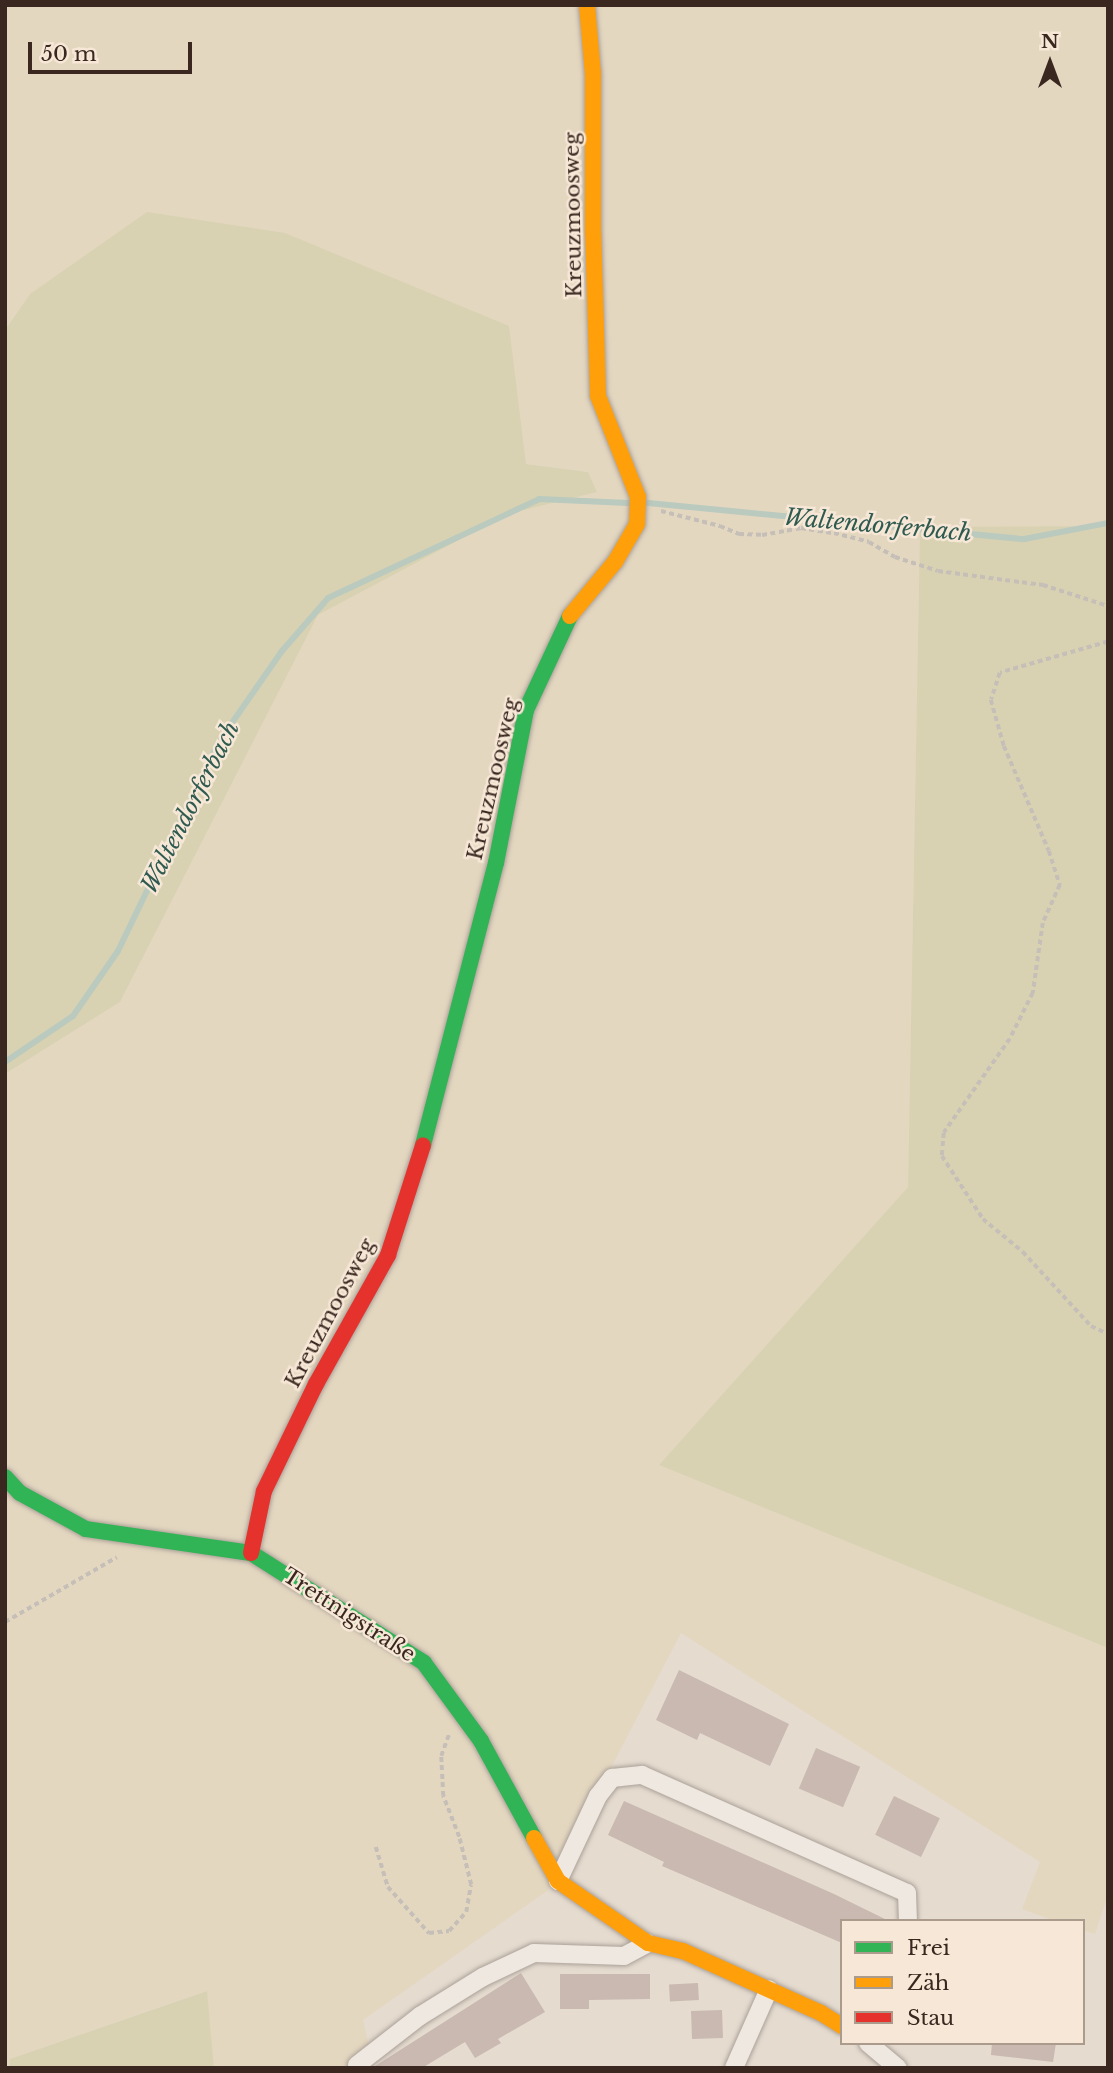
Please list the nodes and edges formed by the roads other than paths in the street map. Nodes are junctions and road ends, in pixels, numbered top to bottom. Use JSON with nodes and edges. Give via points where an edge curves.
{"nodes":[{"id":1,"x":587,"y":5,"type":"edge"},
{"id":2,"x":5,"y":1477,"type":"edge"},
{"id":3,"x":251,"y":1553,"type":"junction"},
{"id":4,"x":558,"y":1881,"type":"junction"},
{"id":5,"x":908,"y":1919,"type":"edge"},
{"id":6,"x":648,"y":1943,"type":"junction"},
{"id":7,"x":769,"y":1989,"type":"junction"},
{"id":8,"x":840,"y":2025,"type":"edge"},
{"id":9,"x":870,"y":2045,"type":"edge"},
{"id":10,"x":357,"y":2065,"type":"dead end"},
{"id":11,"x":734,"y":2068,"type":"edge"},
{"id":12,"x":898,"y":2068,"type":"edge"}],
"edges":[{"from":1,"to":3,"type":"street","name":"Kreuzmoosweg","via":[[593,74],[598,396],[638,497],[637,524],[615,562],[574,608],[526,710],[496,863],[441,1084],[388,1255],[316,1384],[264,1491]]},
{"from":2,"to":3,"type":"street","name":"Trettnigstraße","via":[[20,1493],[86,1529]]},
{"from":3,"to":4,"type":"street","name":"Trettnigstraße","via":[[424,1663],[481,1741]]},
{"from":4,"to":5,"type":"street","via":[[611,1777],[642,1775],[907,1894]]},
{"from":4,"to":6,"type":"street","name":"Trettnigstraße"},
{"from":6,"to":7,"type":"street","name":"Trettnigstraße","via":[[683,1951]]},
{"from":6,"to":10,"type":"street","via":[[624,1956],[534,1953],[483,1976],[420,2016]]},
{"from":7,"to":8,"type":"street","name":"Trettnigstraße"},
{"from":7,"to":11,"type":"street"},
{"from":9,"to":12,"type":"street"}]}
